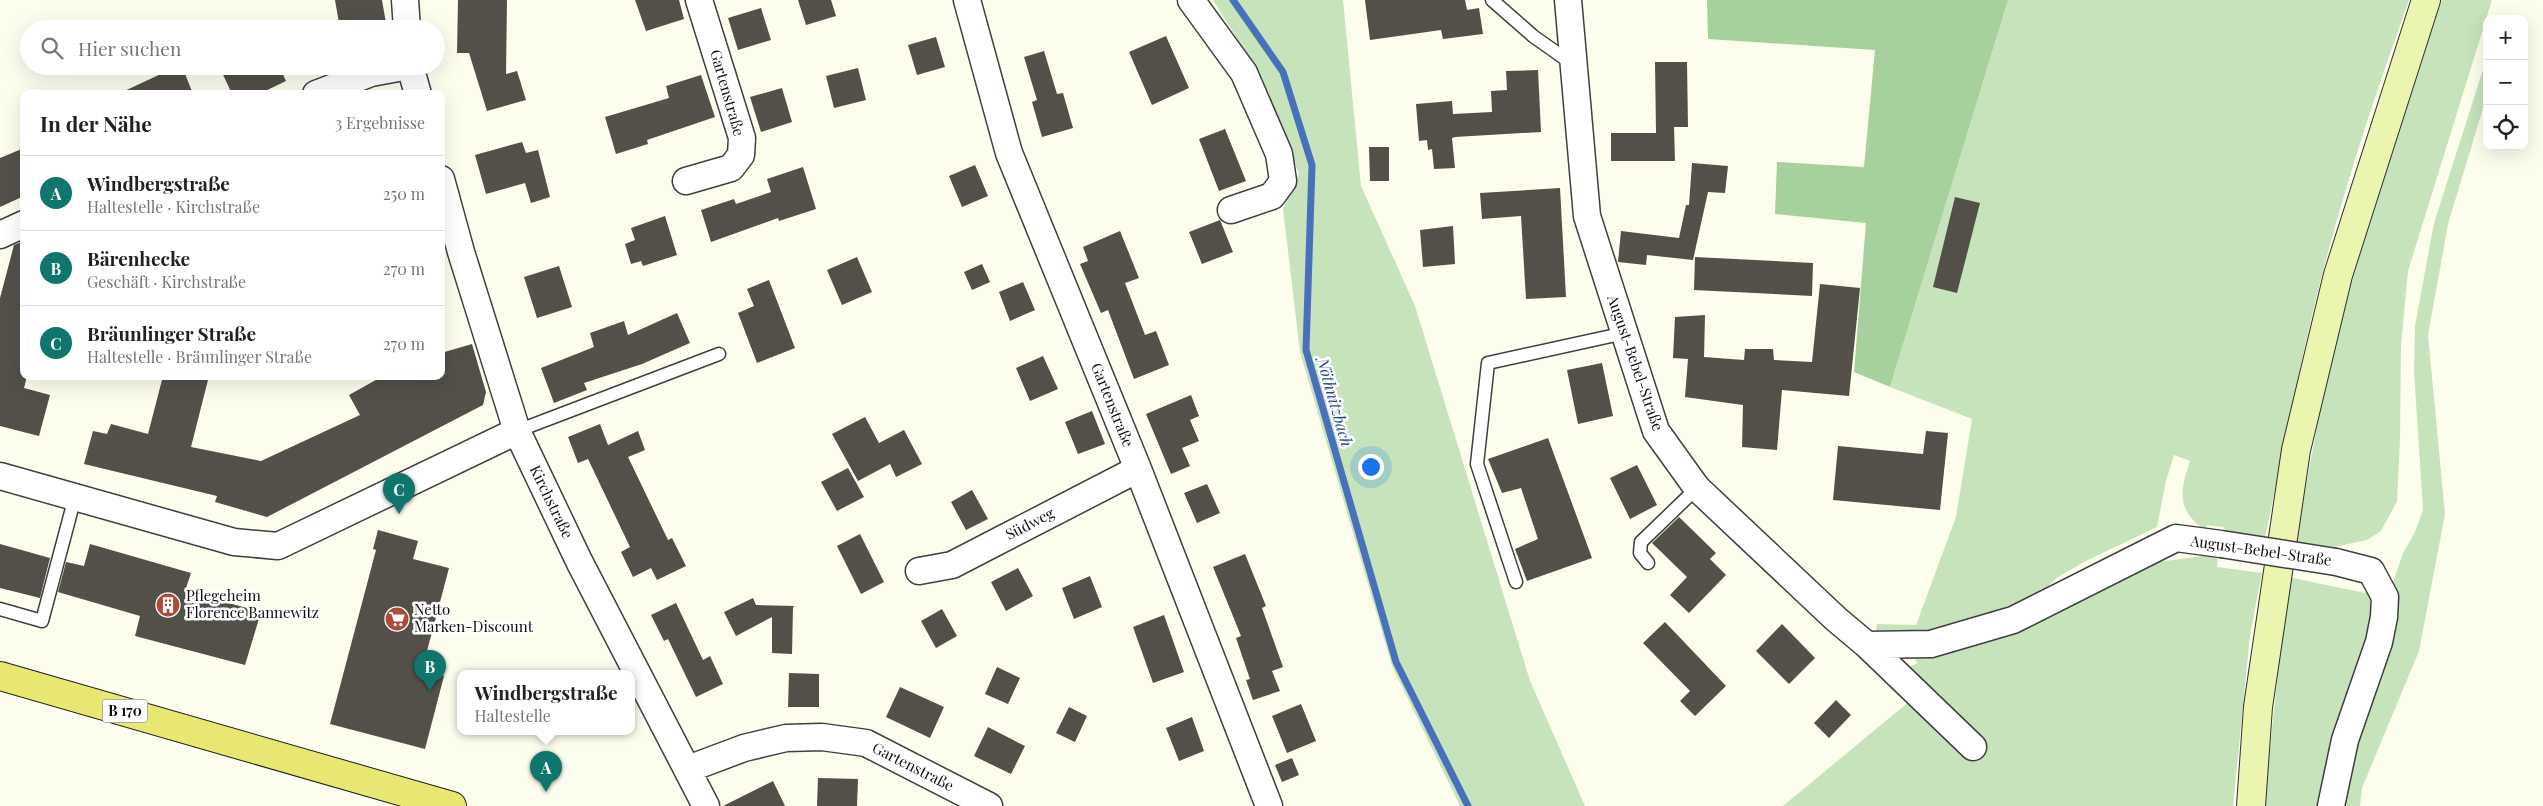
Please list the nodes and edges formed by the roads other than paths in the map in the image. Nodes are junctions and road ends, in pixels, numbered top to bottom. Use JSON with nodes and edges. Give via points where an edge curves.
{"nodes":[{"id":1,"x":404,"y":0,"type":"edge"},
{"id":2,"x":699,"y":0,"type":"edge"},
{"id":3,"x":967,"y":0,"type":"edge"},
{"id":4,"x":1191,"y":0,"type":"edge"},
{"id":5,"x":1492,"y":0,"type":"edge"},
{"id":6,"x":1568,"y":0,"type":"edge"},
{"id":7,"x":2426,"y":0,"type":"edge"},
{"id":8,"x":406,"y":20,"type":"edge"},
{"id":9,"x":1574,"y":65,"type":"junction"},
{"id":10,"x":366,"y":75,"type":"edge"},
{"id":11,"x":413,"y":75,"type":"edge"},
{"id":12,"x":326,"y":90,"type":"edge"},
{"id":13,"x":417,"y":90,"type":"edge"},
{"id":14,"x":686,"y":181,"type":"dead end"},
{"id":15,"x":445,"y":194,"type":"edge"},
{"id":16,"x":1231,"y":210,"type":"dead end"},
{"id":17,"x":20,"y":226,"type":"edge"},
{"id":18,"x":0,"y":235,"type":"edge"},
{"id":19,"x":1624,"y":333,"type":"junction"},
{"id":20,"x":719,"y":354,"type":"dead end"},
{"id":21,"x":517,"y":431,"type":"junction"},
{"id":22,"x":1138,"y":469,"type":"junction"},
{"id":23,"x":0,"y":476,"type":"edge"},
{"id":24,"x":1697,"y":488,"type":"junction"},
{"id":25,"x":75,"y":497,"type":"junction"},
{"id":26,"x":1648,"y":562,"type":"dead end"},
{"id":27,"x":919,"y":571,"type":"dead end"},
{"id":28,"x":1516,"y":582,"type":"dead end"},
{"id":29,"x":0,"y":609,"type":"edge"},
{"id":30,"x":1867,"y":644,"type":"junction"},
{"id":31,"x":0,"y":676,"type":"edge"},
{"id":32,"x":1973,"y":747,"type":"dead end"},
{"id":33,"x":688,"y":769,"type":"junction"},
{"id":34,"x":452,"y":806,"type":"edge"},
{"id":35,"x":706,"y":806,"type":"edge"},
{"id":36,"x":988,"y":806,"type":"edge"},
{"id":37,"x":1269,"y":806,"type":"edge"},
{"id":38,"x":2251,"y":806,"type":"edge"},
{"id":39,"x":2330,"y":806,"type":"edge"}],
"edges":[{"from":1,"to":8,"type":"street"},
{"from":2,"to":14,"type":"street","name":"Gartenstraße","via":[[742,138],[741,155],[731,168]]},
{"from":3,"to":22,"type":"street","name":"Gartenstraße","via":[[1009,153]]},
{"from":4,"to":16,"type":"street","via":[[1244,73],[1279,154],[1283,181],[1272,196]]},
{"from":5,"to":9,"type":"lane","via":[[1533,36]]},
{"from":6,"to":9,"type":"street","name":"August-Bebel-Straße"},
{"from":7,"to":38,"type":"main road","via":[[2338,275],[2296,450],[2258,707]]},
{"from":9,"to":19,"type":"street","name":"August-Bebel-Straße","via":[[1587,216]]},
{"from":10,"to":12,"type":"street"},
{"from":11,"to":13,"type":"street"},
{"from":15,"to":21,"type":"street","name":"Kirchstraße"},
{"from":17,"to":18,"type":"street"},
{"from":19,"to":24,"type":"street","name":"August-Bebel-Straße","via":[[1656,431]]},
{"from":19,"to":28,"type":"lane","via":[[1488,363],[1477,464]]},
{"from":20,"to":21,"type":"lane"},
{"from":21,"to":25,"type":"street","via":[[278,546],[234,542]]},
{"from":21,"to":33,"type":"street","name":"Kirchstraße","via":[[579,560]]},
{"from":22,"to":27,"type":"street","name":"Südweg","via":[[952,564]]},
{"from":22,"to":37,"type":"street","name":"Gartenstraße"},
{"from":23,"to":25,"type":"street"},
{"from":24,"to":26,"type":"lane","via":[[1641,542],[1640,553]]},
{"from":24,"to":30,"type":"street","name":"August-Bebel-Straße","via":[[1836,619]]},
{"from":25,"to":29,"type":"lane","via":[[42,621]]},
{"from":30,"to":32,"type":"street","name":"August-Bebel-Straße"},
{"from":30,"to":39,"type":"street","name":"August-Bebel-Straße","bridge":true,"via":[[1931,644],[2013,620],[2176,538],[2336,562],[2371,571],[2385,597],[2379,642],[2345,740]]},
{"from":31,"to":34,"type":"main road","number":"B 170"},
{"from":33,"to":35,"type":"street","name":"Kirchstraße"},
{"from":33,"to":36,"type":"street","name":"Gartenstraße","via":[[744,748],[786,738],[822,737],[866,743]]}]}
